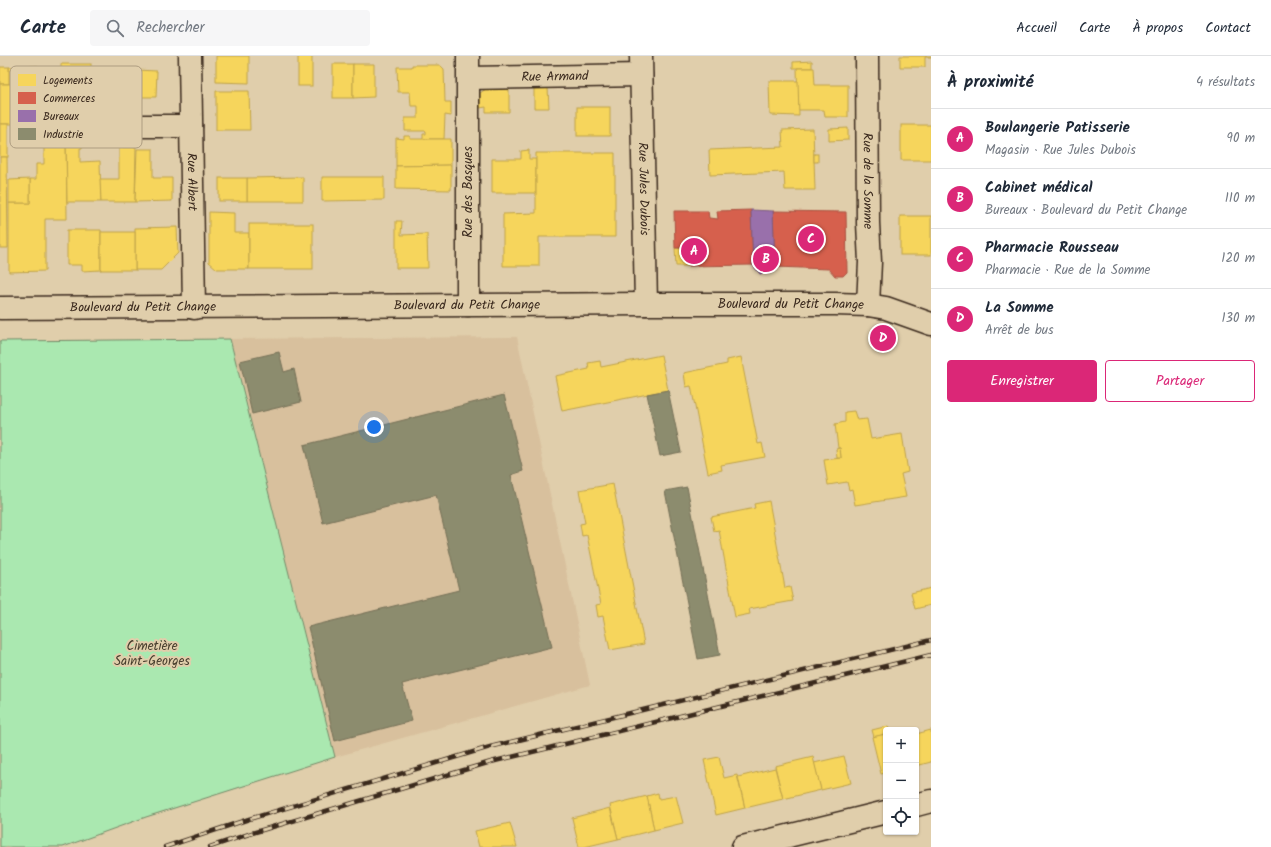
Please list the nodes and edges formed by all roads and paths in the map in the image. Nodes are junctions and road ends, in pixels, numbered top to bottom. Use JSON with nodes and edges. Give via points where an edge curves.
{"nodes":[{"id":1,"x":190,"y":56,"type":"edge"},
{"id":2,"x":468,"y":56,"type":"edge"},
{"id":3,"x":867,"y":56,"type":"edge"},
{"id":4,"x":641,"y":65,"type":"edge"},
{"id":5,"x":469,"y":78,"type":"junction"},
{"id":6,"x":142,"y":126,"type":"edge"},
{"id":7,"x":191,"y":126,"type":"junction"},
{"id":8,"x":646,"y":304,"type":"junction"},
{"id":9,"x":468,"y":305,"type":"junction"},
{"id":10,"x":868,"y":305,"type":"junction"},
{"id":11,"x":0,"y":308,"type":"edge"},
{"id":12,"x":194,"y":308,"type":"junction"},
{"id":13,"x":931,"y":324,"type":"edge"},
{"id":14,"x":931,"y":801,"type":"edge"},
{"id":15,"x":919,"y":804,"type":"edge"},
{"id":16,"x":883,"y":813,"type":"edge"},
{"id":17,"x":743,"y":847,"type":"edge"}],
"edges":[{"from":1,"to":7,"type":"street","name":"Rue Albert"},
{"from":2,"to":5,"type":"street","name":"Rue des Basques"},
{"from":3,"to":10,"type":"street","name":"Rue de la Somme","via":[[870,262]]},
{"from":4,"to":5,"type":"street","name":"Rue Armand"},
{"from":4,"to":8,"type":"street","name":"Rue Jules Dubois"},
{"from":5,"to":9,"type":"street","name":"Rue des Basques"},
{"from":6,"to":7,"type":"street"},
{"from":7,"to":12,"type":"street","name":"Rue Albert"},
{"from":8,"to":9,"type":"street","name":"Boulevard du Petit Change"},
{"from":8,"to":10,"type":"street","name":"Boulevard du Petit Change"},
{"from":9,"to":12,"type":"street","name":"Boulevard du Petit Change"},
{"from":10,"to":13,"type":"street","name":"Boulevard du Petit Change","via":[[886,308]]},
{"from":11,"to":12,"type":"street","name":"Boulevard du Petit Change"},
{"from":14,"to":15,"type":"street"},
{"from":16,"to":17,"type":"street"}]}
